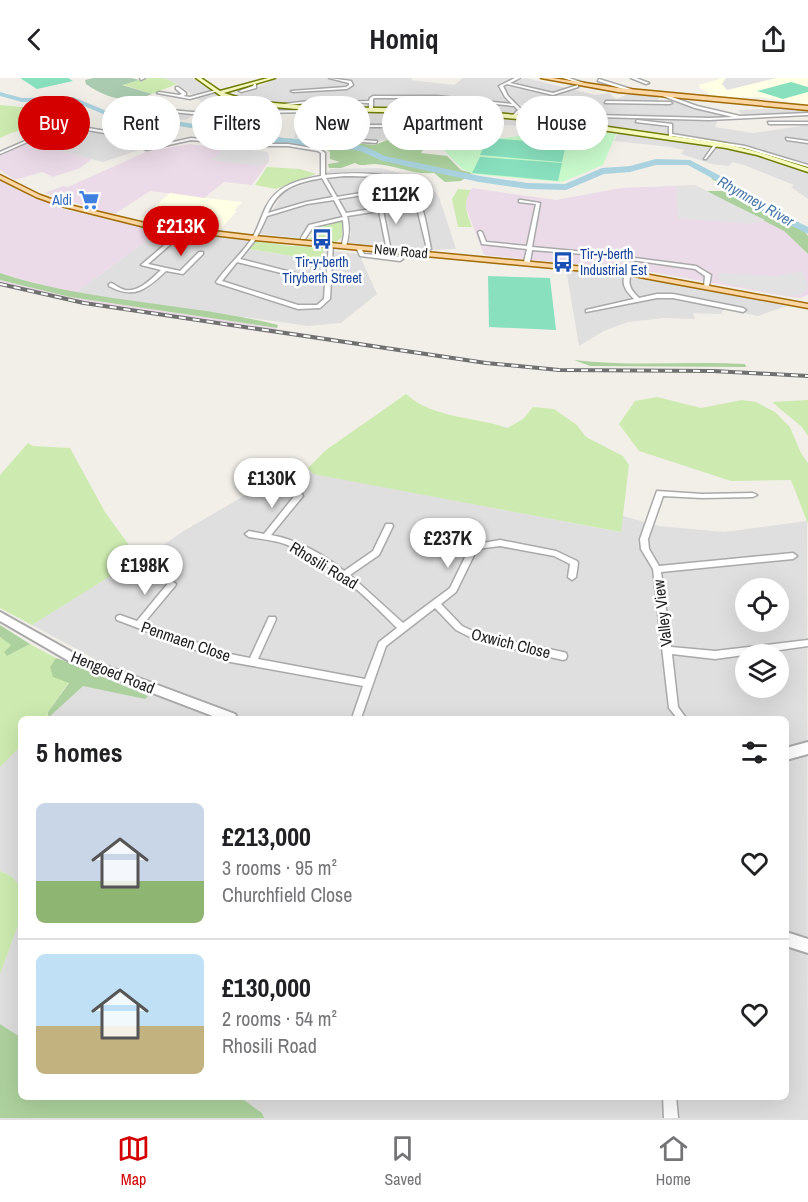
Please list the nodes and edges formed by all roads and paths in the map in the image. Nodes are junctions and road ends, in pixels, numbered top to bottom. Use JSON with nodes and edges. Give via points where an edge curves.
{"nodes":[{"id":1,"x":198,"y":78,"type":"edge"},
{"id":2,"x":273,"y":78,"type":"edge"},
{"id":3,"x":331,"y":78,"type":"edge"},
{"id":4,"x":501,"y":78,"type":"edge"},
{"id":5,"x":518,"y":78,"type":"edge"},
{"id":6,"x":543,"y":78,"type":"edge"},
{"id":7,"x":565,"y":78,"type":"edge"},
{"id":8,"x":633,"y":78,"type":"edge"},
{"id":9,"x":655,"y":79,"type":"edge"},
{"id":10,"x":512,"y":80,"type":"junction"},
{"id":11,"x":599,"y":80,"type":"dead end"},
{"id":12,"x":506,"y":83,"type":"junction"},
{"id":13,"x":582,"y":83,"type":"dead end"},
{"id":14,"x":645,"y":84,"type":"junction"},
{"id":15,"x":255,"y":85,"type":"junction"},
{"id":16,"x":577,"y":86,"type":"dead end"},
{"id":17,"x":177,"y":88,"type":"dead end"},
{"id":18,"x":293,"y":91,"type":"dead end"},
{"id":19,"x":630,"y":91,"type":"junction"},
{"id":20,"x":217,"y":92,"type":"junction"},
{"id":21,"x":241,"y":92,"type":"dead end"},
{"id":22,"x":159,"y":93,"type":"dead end"},
{"id":23,"x":660,"y":94,"type":"junction"},
{"id":24,"x":180,"y":96,"type":"junction"},
{"id":25,"x":226,"y":96,"type":"edge"},
{"id":26,"x":382,"y":96,"type":"edge"},
{"id":27,"x":615,"y":98,"type":"dead end"},
{"id":28,"x":608,"y":101,"type":"edge"},
{"id":29,"x":371,"y":102,"type":"joint"},
{"id":30,"x":608,"y":102,"type":"edge"},
{"id":31,"x":670,"y":103,"type":"dead end"},
{"id":32,"x":504,"y":104,"type":"edge"},
{"id":33,"x":514,"y":105,"type":"joint"},
{"id":34,"x":808,"y":108,"type":"edge"},
{"id":35,"x":371,"y":109,"type":"joint"},
{"id":36,"x":382,"y":109,"type":"edge"},
{"id":37,"x":516,"y":114,"type":"edge"},
{"id":38,"x":808,"y":114,"type":"edge"},
{"id":39,"x":504,"y":116,"type":"edge"},
{"id":40,"x":609,"y":116,"type":"joint"},
{"id":41,"x":513,"y":117,"type":"junction"},
{"id":42,"x":746,"y":119,"type":"junction"},
{"id":43,"x":727,"y":120,"type":"dead end"},
{"id":44,"x":757,"y":123,"type":"dead end"},
{"id":45,"x":768,"y":123,"type":"dead end"},
{"id":46,"x":808,"y":123,"type":"edge"},
{"id":47,"x":671,"y":136,"type":"junction"},
{"id":48,"x":787,"y":139,"type":"dead end"},
{"id":49,"x":192,"y":141,"type":"edge"},
{"id":50,"x":370,"y":141,"type":"edge"},
{"id":51,"x":376,"y":142,"type":"dead end"},
{"id":52,"x":808,"y":142,"type":"edge"},
{"id":53,"x":716,"y":144,"type":"junction"},
{"id":54,"x":321,"y":150,"type":"edge"},
{"id":55,"x":0,"y":153,"type":"edge"},
{"id":56,"x":705,"y":158,"type":"dead end"},
{"id":57,"x":808,"y":168,"type":"edge"},
{"id":58,"x":322,"y":176,"type":"junction"},
{"id":59,"x":0,"y":177,"type":"edge"},
{"id":60,"x":407,"y":187,"type":"junction"},
{"id":61,"x":337,"y":198,"type":"junction"},
{"id":62,"x":521,"y":201,"type":"dead end"},
{"id":63,"x":416,"y":203,"type":"junction"},
{"id":64,"x":381,"y":209,"type":"junction"},
{"id":65,"x":266,"y":215,"type":"junction"},
{"id":66,"x":345,"y":217,"type":"junction"},
{"id":67,"x":184,"y":230,"type":"junction"},
{"id":68,"x":480,"y":232,"type":"dead end"},
{"id":69,"x":255,"y":238,"type":"junction"},
{"id":70,"x":303,"y":238,"type":"dead end"},
{"id":71,"x":331,"y":244,"type":"junction"},
{"id":72,"x":344,"y":245,"type":"junction"},
{"id":73,"x":388,"y":246,"type":"dead end"},
{"id":74,"x":358,"y":247,"type":"junction"},
{"id":75,"x":531,"y":248,"type":"junction"},
{"id":76,"x":429,"y":249,"type":"dead end"},
{"id":77,"x":201,"y":253,"type":"dead end"},
{"id":78,"x":400,"y":259,"type":"dead end"},
{"id":79,"x":237,"y":260,"type":"junction"},
{"id":80,"x":527,"y":262,"type":"junction"},
{"id":81,"x":164,"y":270,"type":"junction"},
{"id":82,"x":628,"y":273,"type":"junction"},
{"id":83,"x":327,"y":283,"type":"junction"},
{"id":84,"x":111,"y":285,"type":"dead end"},
{"id":85,"x":706,"y":286,"type":"junction"},
{"id":86,"x":637,"y":299,"type":"junction"},
{"id":87,"x":808,"y":306,"type":"edge"},
{"id":88,"x":743,"y":310,"type":"dead end"},
{"id":89,"x":599,"y":316,"type":"dead end"},
{"id":90,"x":753,"y":495,"type":"dead end"},
{"id":91,"x":299,"y":496,"type":"dead end"},
{"id":92,"x":389,"y":526,"type":"dead end"},
{"id":93,"x":249,"y":534,"type":"dead end"},
{"id":94,"x":265,"y":537,"type":"junction"},
{"id":95,"x":793,"y":556,"type":"dead end"},
{"id":96,"x":657,"y":569,"type":"junction"},
{"id":97,"x":344,"y":575,"type":"junction"},
{"id":98,"x":572,"y":577,"type":"dead end"},
{"id":99,"x":172,"y":584,"type":"dead end"},
{"id":100,"x":435,"y":603,"type":"junction"},
{"id":101,"x":0,"y":616,"type":"edge"},
{"id":102,"x":120,"y":618,"type":"dead end"},
{"id":103,"x":272,"y":619,"type":"dead end"},
{"id":104,"x":138,"y":625,"type":"junction"},
{"id":105,"x":403,"y":628,"type":"junction"},
{"id":106,"x":808,"y":643,"type":"edge"},
{"id":107,"x":666,"y":650,"type":"junction"},
{"id":108,"x":563,"y":656,"type":"dead end"},
{"id":109,"x":252,"y":662,"type":"junction"},
{"id":110,"x":368,"y":683,"type":"junction"},
{"id":111,"x":208,"y":715,"type":"edge"},
{"id":112,"x":357,"y":716,"type":"edge"},
{"id":113,"x":680,"y":716,"type":"edge"},
{"id":114,"x":808,"y":748,"type":"edge"},
{"id":115,"x":789,"y":753,"type":"edge"},
{"id":116,"x":789,"y":940,"type":"edge"},
{"id":117,"x":808,"y":946,"type":"edge"},
{"id":118,"x":669,"y":1100,"type":"edge"},
{"id":119,"x":671,"y":1118,"type":"edge"}],
"edges":[{"from":1,"to":20,"type":"main road"},
{"from":2,"to":15,"type":"main road"},
{"from":3,"to":18,"type":"street","via":[[350,82],[351,86]]},
{"from":4,"to":10,"type":"street"},
{"from":5,"to":10,"type":"street"},
{"from":6,"to":19,"type":"main road"},
{"from":7,"to":13,"type":"street"},
{"from":8,"to":14,"type":"street"},
{"from":9,"to":14,"type":"street"},
{"from":10,"to":12,"type":"street"},
{"from":11,"to":19,"type":"street"},
{"from":12,"to":16,"type":"street","via":[[553,94]]},
{"from":12,"to":33,"type":"street","via":[[501,86],[502,92]]},
{"from":14,"to":19,"type":"street"},
{"from":15,"to":20,"type":"main road"},
{"from":15,"to":21,"type":"street"},
{"from":17,"to":24,"type":"street","via":[[185,94]]},
{"from":19,"to":23,"type":"main road"},
{"from":20,"to":24,"type":"street","via":[[190,98]]},
{"from":20,"to":25,"type":"main road"},
{"from":22,"to":24,"type":"street"},
{"from":23,"to":34,"type":"main road"},
{"from":23,"to":42,"type":"street"},
{"from":26,"to":29,"type":"street","via":[[375,96]]},
{"from":27,"to":28,"type":"street"},
{"from":29,"to":35,"type":"street"},
{"from":30,"to":31,"type":"street"},
{"from":32,"to":33,"type":"street"},
{"from":35,"to":36,"type":"main road"},
{"from":37,"to":41,"type":"street"},
{"from":38,"to":42,"type":"street"},
{"from":39,"to":41,"type":"main road"},
{"from":40,"to":42,"type":"street"},
{"from":40,"to":47,"type":"street","via":[[671,125]]},
{"from":41,"to":47,"type":"main road"},
{"from":43,"to":44,"type":"street"},
{"from":45,"to":46,"type":"street"},
{"from":47,"to":53,"type":"main road"},
{"from":47,"to":57,"type":"street","via":[[745,147]]},
{"from":48,"to":52,"type":"street"},
{"from":49,"to":55,"type":"street","via":[[146,149],[117,134],[64,124]]},
{"from":50,"to":51,"type":"street"},
{"from":53,"to":56,"type":"street"},
{"from":53,"to":57,"type":"main road"},
{"from":54,"to":58,"type":"street"},
{"from":58,"to":60,"type":"street","via":[[375,177]]},
{"from":58,"to":61,"type":"street"},
{"from":58,"to":65,"type":"street","via":[[280,191]]},
{"from":59,"to":67,"type":"main road","name":"New Road","via":[[43,198],[86,211]]},
{"from":60,"to":61,"type":"street"},
{"from":60,"to":63,"type":"street"},
{"from":61,"to":65,"type":"street"},
{"from":61,"to":66,"type":"street"},
{"from":62,"to":75,"type":"street","via":[[538,203]]},
{"from":63,"to":64,"type":"street"},
{"from":63,"to":76,"type":"street"},
{"from":64,"to":66,"type":"street"},
{"from":64,"to":73,"type":"street"},
{"from":65,"to":69,"type":"street"},
{"from":66,"to":70,"type":"street","via":[[311,226]]},
{"from":66,"to":72,"type":"street","via":[[348,233]]},
{"from":67,"to":69,"type":"main road","name":"New Road"},
{"from":67,"to":81,"type":"street","via":[[144,265]]},
{"from":68,"to":75,"type":"street","via":[[484,243]]},
{"from":69,"to":71,"type":"main road","name":"New Road"},
{"from":69,"to":79,"type":"street"},
{"from":71,"to":72,"type":"main road","name":"New Road"},
{"from":71,"to":83,"type":"street"},
{"from":72,"to":74,"type":"main road","name":"New Road"},
{"from":74,"to":78,"type":"street","via":[[362,255]]},
{"from":74,"to":80,"type":"main road","name":"New Road"},
{"from":75,"to":80,"type":"street"},
{"from":75,"to":85,"type":"street","via":[[696,268],[708,275]]},
{"from":77,"to":81,"type":"street","via":[[182,273]]},
{"from":79,"to":83,"type":"street"},
{"from":79,"to":83,"type":"street","via":[[220,283],[298,307],[322,305],[327,299]]},
{"from":80,"to":82,"type":"main road","name":"New Road"},
{"from":81,"to":84,"type":"street","via":[[140,291],[122,291]]},
{"from":82,"to":85,"type":"main road","name":"New Road"},
{"from":82,"to":86,"type":"street","via":[[626,288]]},
{"from":85,"to":87,"type":"main road","name":"New Road"},
{"from":86,"to":88,"type":"street","via":[[673,296]]},
{"from":86,"to":89,"type":"street","via":[[591,311]]},
{"from":90,"to":96,"type":"street","via":[[660,493],[644,539],[645,549]]},
{"from":91,"to":94,"type":"street","name":"Rhosili Road"},
{"from":92,"to":97,"type":"street","via":[[376,553]]},
{"from":93,"to":94,"type":"street","name":"Rhosili Road"},
{"from":94,"to":97,"type":"street","name":"Rhosili Road","via":[[289,542]]},
{"from":95,"to":96,"type":"street","name":"Valley View"},
{"from":96,"to":107,"type":"street","name":"Valley View"},
{"from":97,"to":105,"type":"street","name":"Rhosili Road"},
{"from":98,"to":100,"type":"street","via":[[574,563],[556,554],[500,543],[474,547],[453,590]]},
{"from":99,"to":104,"type":"street"},
{"from":100,"to":105,"type":"street"},
{"from":100,"to":108,"type":"street","name":"Oxwich Close","via":[[459,628],[480,638]]},
{"from":101,"to":111,"type":"street","name":"Hengoed Road","via":[[73,658]]},
{"from":102,"to":104,"type":"street","name":"Penmaen Close"},
{"from":103,"to":109,"type":"street","name":"Penmaen Close"},
{"from":104,"to":109,"type":"street","name":"Penmaen Close","via":[[225,657]]},
{"from":105,"to":110,"type":"street","via":[[382,644]]},
{"from":106,"to":107,"type":"street","via":[[716,655]]},
{"from":107,"to":113,"type":"street","name":"Valley View","via":[[674,708]]},
{"from":109,"to":110,"type":"street","name":"Penmaen Close"},
{"from":110,"to":112,"type":"street"},
{"from":114,"to":115,"type":"street"},
{"from":116,"to":117,"type":"street"},
{"from":118,"to":119,"type":"street"}]}
